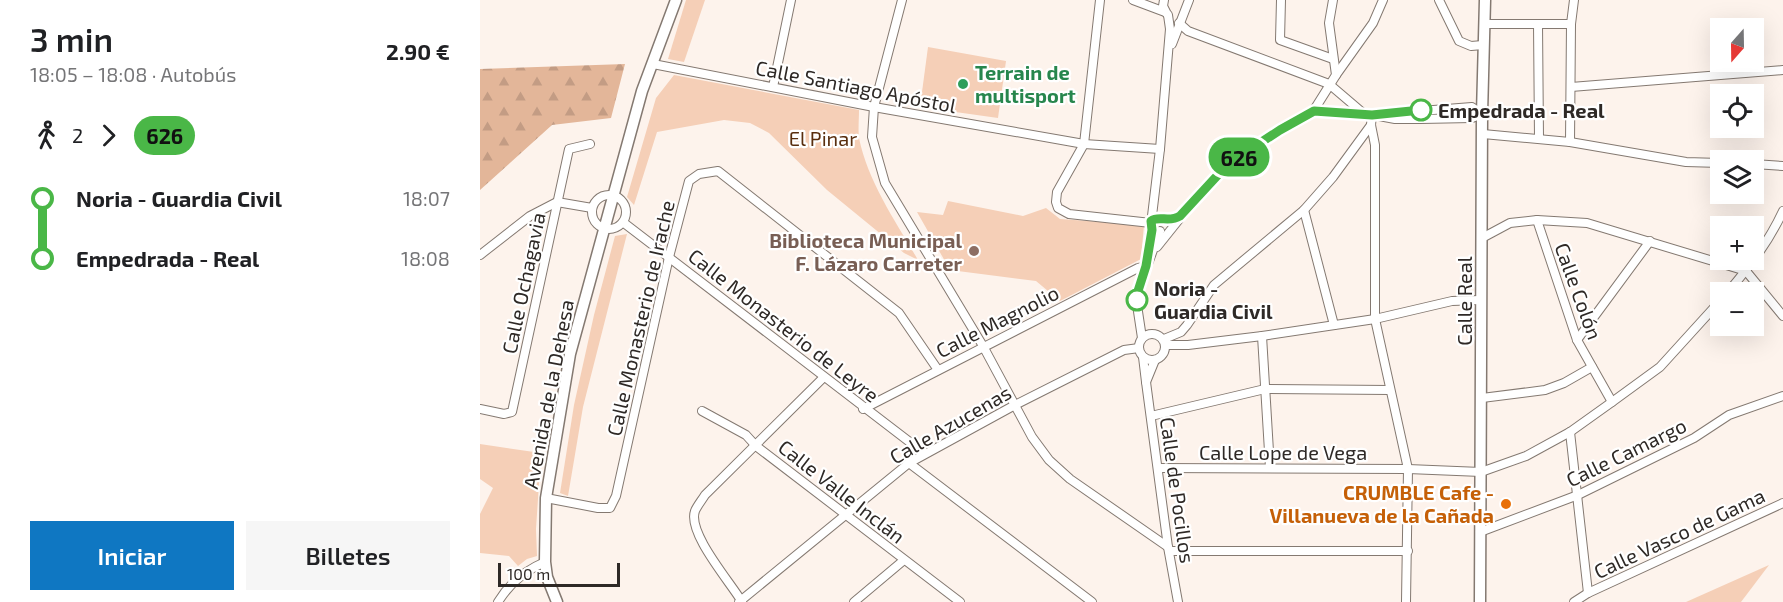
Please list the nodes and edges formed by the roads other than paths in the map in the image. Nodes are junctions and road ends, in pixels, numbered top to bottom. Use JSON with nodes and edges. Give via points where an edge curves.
{"nodes":[{"id":1,"x":791,"y":0,"type":"edge"},
{"id":2,"x":902,"y":0,"type":"edge"},
{"id":3,"x":1100,"y":0,"type":"edge"},
{"id":4,"x":1133,"y":0,"type":"edge"},
{"id":5,"x":1164,"y":0,"type":"edge"},
{"id":6,"x":1189,"y":0,"type":"edge"},
{"id":7,"x":1281,"y":0,"type":"edge"},
{"id":8,"x":1333,"y":0,"type":"edge"},
{"id":9,"x":1383,"y":0,"type":"edge"},
{"id":10,"x":1439,"y":0,"type":"edge"},
{"id":11,"x":1485,"y":0,"type":"edge"},
{"id":12,"x":1574,"y":0,"type":"edge"},
{"id":13,"x":675,"y":1,"type":"edge"},
{"id":14,"x":1167,"y":14,"type":"junction"},
{"id":15,"x":1181,"y":18,"type":"junction"},
{"id":16,"x":1485,"y":24,"type":"junction"},
{"id":17,"x":1538,"y":24,"type":"junction"},
{"id":18,"x":1571,"y":24,"type":"junction"},
{"id":19,"x":1483,"y":45,"type":"junction"},
{"id":20,"x":1168,"y":54,"type":"junction"},
{"id":21,"x":1333,"y":59,"type":"junction"},
{"id":22,"x":653,"y":64,"type":"junction"},
{"id":23,"x":1783,"y":70,"type":"edge"},
{"id":24,"x":1336,"y":75,"type":"junction"},
{"id":25,"x":1329,"y":84,"type":"junction"},
{"id":26,"x":773,"y":87,"type":"junction"},
{"id":27,"x":1570,"y":87,"type":"junction"},
{"id":28,"x":874,"y":107,"type":"junction"},
{"id":29,"x":1314,"y":111,"type":"junction"},
{"id":30,"x":1367,"y":114,"type":"junction"},
{"id":31,"x":1482,"y":114,"type":"junction"},
{"id":32,"x":1371,"y":125,"type":"junction"},
{"id":33,"x":1483,"y":134,"type":"junction"},
{"id":34,"x":1539,"y":138,"type":"junction"},
{"id":35,"x":1570,"y":142,"type":"junction"},
{"id":36,"x":590,"y":144,"type":"dead end"},
{"id":37,"x":1084,"y":144,"type":"junction"},
{"id":38,"x":1375,"y":145,"type":"junction"},
{"id":39,"x":1356,"y":148,"type":"junction"},
{"id":40,"x":1160,"y":149,"type":"junction"},
{"id":41,"x":1710,"y":162,"type":"edge"},
{"id":42,"x":1764,"y":165,"type":"edge"},
{"id":43,"x":1783,"y":166,"type":"edge"},
{"id":44,"x":613,"y":195,"type":"junction"},
{"id":45,"x":557,"y":202,"type":"junction"},
{"id":46,"x":592,"y":207,"type":"junction"},
{"id":47,"x":1304,"y":210,"type":"junction"},
{"id":48,"x":1783,"y":212,"type":"edge"},
{"id":49,"x":1183,"y":213,"type":"junction"},
{"id":50,"x":1537,"y":220,"type":"junction"},
{"id":51,"x":624,"y":223,"type":"junction"},
{"id":52,"x":1156,"y":225,"type":"junction"},
{"id":53,"x":1175,"y":226,"type":"junction"},
{"id":54,"x":603,"y":229,"type":"junction"},
{"id":55,"x":1482,"y":238,"type":"junction"},
{"id":56,"x":1650,"y":241,"type":"junction"},
{"id":57,"x":1764,"y":247,"type":"edge"},
{"id":58,"x":1152,"y":254,"type":"junction"},
{"id":59,"x":480,"y":255,"type":"edge"},
{"id":60,"x":669,"y":257,"type":"junction"},
{"id":61,"x":1710,"y":259,"type":"edge"},
{"id":62,"x":1146,"y":266,"type":"junction"},
{"id":63,"x":1746,"y":270,"type":"joint"},
{"id":64,"x":1736,"y":282,"type":"edge"},
{"id":65,"x":1480,"y":300,"type":"junction"},
{"id":66,"x":1710,"y":312,"type":"edge"},
{"id":67,"x":1783,"y":316,"type":"edge"},
{"id":68,"x":1375,"y":318,"type":"junction"},
{"id":69,"x":1334,"y":325,"type":"junction"},
{"id":70,"x":1181,"y":332,"type":"junction"},
{"id":71,"x":1262,"y":336,"type":"junction"},
{"id":72,"x":1142,"y":338,"type":"junction"},
{"id":73,"x":1577,"y":340,"type":"junction"},
{"id":74,"x":1165,"y":342,"type":"junction"},
{"id":75,"x":1188,"y":345,"type":"junction"},
{"id":76,"x":983,"y":346,"type":"junction"},
{"id":77,"x":1139,"y":348,"type":"junction"},
{"id":78,"x":1143,"y":357,"type":"junction"},
{"id":79,"x":1155,"y":360,"type":"junction"},
{"id":80,"x":1592,"y":367,"type":"junction"},
{"id":81,"x":938,"y":370,"type":"junction"},
{"id":82,"x":823,"y":378,"type":"junction"},
{"id":83,"x":1146,"y":382,"type":"junction"},
{"id":84,"x":1265,"y":389,"type":"junction"},
{"id":85,"x":1390,"y":390,"type":"junction"},
{"id":86,"x":1783,"y":396,"type":"edge"},
{"id":87,"x":1482,"y":398,"type":"junction"},
{"id":88,"x":1612,"y":402,"type":"junction"},
{"id":89,"x":1014,"y":405,"type":"junction"},
{"id":90,"x":480,"y":409,"type":"edge"},
{"id":91,"x":863,"y":409,"type":"junction"},
{"id":92,"x":702,"y":411,"type":"dead end"},
{"id":93,"x":1151,"y":416,"type":"junction"},
{"id":94,"x":1570,"y":432,"type":"junction"},
{"id":95,"x":756,"y":446,"type":"junction"},
{"id":96,"x":924,"y":453,"type":"junction"},
{"id":97,"x":909,"y":463,"type":"junction"},
{"id":98,"x":1158,"y":468,"type":"junction"},
{"id":99,"x":1270,"y":468,"type":"junction"},
{"id":100,"x":1408,"y":469,"type":"junction"},
{"id":101,"x":1481,"y":472,"type":"junction"},
{"id":102,"x":1578,"y":495,"type":"junction"},
{"id":103,"x":546,"y":498,"type":"junction"},
{"id":104,"x":1783,"y":503,"type":"edge"},
{"id":105,"x":846,"y":515,"type":"junction"},
{"id":106,"x":1480,"y":532,"type":"junction"},
{"id":107,"x":1168,"y":549,"type":"junction"},
{"id":108,"x":1408,"y":551,"type":"junction"},
{"id":109,"x":904,"y":560,"type":"junction"},
{"id":110,"x":545,"y":562,"type":"junction"},
{"id":111,"x":1588,"y":592,"type":"junction"},
{"id":112,"x":741,"y":601,"type":"edge"},
{"id":113,"x":498,"y":602,"type":"edge"},
{"id":114,"x":557,"y":602,"type":"edge"},
{"id":115,"x":854,"y":602,"type":"edge"},
{"id":116,"x":960,"y":602,"type":"edge"},
{"id":117,"x":1092,"y":602,"type":"edge"},
{"id":118,"x":1178,"y":602,"type":"edge"},
{"id":119,"x":1406,"y":602,"type":"edge"},
{"id":120,"x":1480,"y":602,"type":"edge"},
{"id":121,"x":1574,"y":602,"type":"edge"}],
"edges":[{"from":1,"to":26,"type":"street"},
{"from":2,"to":28,"type":"street"},
{"from":3,"to":37,"type":"street"},
{"from":4,"to":14,"type":"street"},
{"from":5,"to":14,"type":"street"},
{"from":6,"to":15,"type":"street"},
{"from":7,"to":21,"type":"street","via":[[1280,40]]},
{"from":8,"to":21,"type":"street","via":[[1329,23]]},
{"from":9,"to":24,"type":"street","via":[[1373,23]]},
{"from":10,"to":19,"type":"street","via":[[1459,41]]},
{"from":11,"to":16,"type":"street","name":"Calle Real"},
{"from":12,"to":18,"type":"street"},
{"from":13,"to":22,"type":"street","name":"Avenida de la Dehesa"},
{"from":14,"to":15,"type":"street"},
{"from":14,"to":20,"type":"street"},
{"from":15,"to":20,"type":"street"},
{"from":15,"to":25,"type":"street","via":[[1188,31]]},
{"from":16,"to":17,"type":"street"},
{"from":16,"to":19,"type":"street","name":"Calle Real"},
{"from":17,"to":18,"type":"street"},
{"from":17,"to":34,"type":"street"},
{"from":18,"to":27,"type":"street"},
{"from":19,"to":31,"type":"street","name":"Calle Real"},
{"from":20,"to":40,"type":"street"},
{"from":21,"to":24,"type":"street"},
{"from":22,"to":26,"type":"street","name":"Calle Santiago Apóstol"},
{"from":22,"to":44,"type":"street","name":"Avenida de la Dehesa"},
{"from":23,"to":27,"type":"street"},
{"from":24,"to":25,"type":"street"},
{"from":25,"to":29,"type":"street"},
{"from":25,"to":30,"type":"street"},
{"from":26,"to":28,"type":"street","name":"Calle Santiago Apóstol"},
{"from":27,"to":35,"type":"street"},
{"from":28,"to":37,"type":"street","name":"Calle Santiago Apóstol"},
{"from":28,"to":76,"type":"street","via":[[872,136],[885,183]]},
{"from":29,"to":30,"type":"street"},
{"from":29,"to":49,"type":"street","via":[[1228,164]]},
{"from":30,"to":31,"type":"street","via":[[1395,119],[1472,118]]},
{"from":30,"to":32,"type":"street"},
{"from":31,"to":33,"type":"street","name":"Calle Real"},
{"from":32,"to":38,"type":"street"},
{"from":32,"to":39,"type":"street"},
{"from":33,"to":34,"type":"street"},
{"from":33,"to":55,"type":"street","name":"Calle Real"},
{"from":34,"to":35,"type":"street"},
{"from":35,"to":41,"type":"street","via":[[1649,157]]},
{"from":36,"to":45,"type":"street","name":"Calle Ochagavia","via":[[569,149]]},
{"from":37,"to":40,"type":"street","name":"Calle Santiago Apóstol"},
{"from":37,"to":52,"type":"street","via":[[1057,192],[1058,208],[1070,214]]},
{"from":38,"to":39,"type":"street"},
{"from":38,"to":68,"type":"street"},
{"from":39,"to":47,"type":"street"},
{"from":40,"to":52,"type":"street","via":[[1154,203]]},
{"from":42,"to":43,"type":"street"},
{"from":44,"to":46,"type":"street","via":[[597,199]]},
{"from":44,"to":51,"type":"street","via":[[622,200],[627,213]]},
{"from":44,"to":54,"type":"street","name":"Avenida de la Dehesa"},
{"from":45,"to":46,"type":"street"},
{"from":45,"to":59,"type":"street","via":[[530,216]]},
{"from":45,"to":90,"type":"street","name":"Calle Ochagavia","via":[[512,412]]},
{"from":46,"to":54,"type":"street","via":[[593,219]]},
{"from":47,"to":69,"type":"street"},
{"from":47,"to":70,"type":"street","via":[[1214,285]]},
{"from":48,"to":57,"type":"street"},
{"from":49,"to":52,"type":"street"},
{"from":49,"to":53,"type":"street"},
{"from":50,"to":55,"type":"street","via":[[1510,223]]},
{"from":50,"to":56,"type":"street","via":[[1587,223]]},
{"from":50,"to":73,"type":"street","name":"Calle Colón"},
{"from":51,"to":54,"type":"street","via":[[615,229]]},
{"from":51,"to":60,"type":"street","name":"Calle Monasterio de Leyre"},
{"from":52,"to":53,"type":"street"},
{"from":52,"to":58,"type":"street"},
{"from":52,"to":62,"type":"street"},
{"from":53,"to":58,"type":"street"},
{"from":54,"to":103,"type":"street","name":"Avenida de la Dehesa","via":[[570,354]]},
{"from":55,"to":65,"type":"street","name":"Calle Real"},
{"from":56,"to":61,"type":"street"},
{"from":56,"to":73,"type":"street"},
{"from":58,"to":62,"type":"street"},
{"from":60,"to":81,"type":"street","name":"Calle Monasterio de Irache","via":[[689,182],[699,174],[718,171],[899,313]]},
{"from":60,"to":82,"type":"street","name":"Calle Monasterio de Leyre"},
{"from":60,"to":103,"type":"street","name":"Calle Monasterio de Irache","via":[[616,496],[610,508]]},
{"from":62,"to":72,"type":"street","via":[[1137,300]]},
{"from":62,"to":76,"type":"street","name":"Calle Magnolio"},
{"from":63,"to":64,"type":"street"},
{"from":63,"to":67,"type":"street"},
{"from":65,"to":68,"type":"street","via":[[1452,301]]},
{"from":65,"to":87,"type":"street","name":"Calle Real"},
{"from":66,"to":88,"type":"street","via":[[1660,367]]},
{"from":68,"to":69,"type":"street"},
{"from":68,"to":85,"type":"street"},
{"from":69,"to":71,"type":"street"},
{"from":70,"to":74,"type":"street"},
{"from":70,"to":75,"type":"street"},
{"from":71,"to":75,"type":"street"},
{"from":71,"to":84,"type":"street"},
{"from":72,"to":74,"type":"street","via":[[1149,333],[1158,334]]},
{"from":72,"to":77,"type":"street"},
{"from":73,"to":80,"type":"street","name":"Calle Colón"},
{"from":74,"to":75,"type":"street"},
{"from":74,"to":79,"type":"street","via":[[1164,354]]},
{"from":76,"to":81,"type":"street","name":"Calle Magnolio"},
{"from":76,"to":89,"type":"street"},
{"from":77,"to":78,"type":"street"},
{"from":77,"to":89,"type":"street","name":"Calle Azucenas","via":[[1124,350]]},
{"from":78,"to":79,"type":"street"},
{"from":78,"to":83,"type":"street","name":"Calle de Pocillos"},
{"from":79,"to":83,"type":"street"},
{"from":80,"to":87,"type":"street","via":[[1545,390]]},
{"from":80,"to":88,"type":"street","name":"Calle Colón"},
{"from":81,"to":91,"type":"street","name":"Calle Magnolio"},
{"from":82,"to":91,"type":"street","name":"Calle Monasterio de Leyre"},
{"from":82,"to":95,"type":"street"},
{"from":83,"to":93,"type":"street","name":"Calle de Pocillos"},
{"from":84,"to":85,"type":"street"},
{"from":84,"to":93,"type":"street"},
{"from":84,"to":99,"type":"street"},
{"from":85,"to":100,"type":"street"},
{"from":86,"to":102,"type":"street","name":"Calle Camargo","via":[[1729,415],[1694,438]]},
{"from":87,"to":101,"type":"street","name":"Calle Real"},
{"from":88,"to":94,"type":"street"},
{"from":89,"to":96,"type":"street","name":"Calle Azucenas"},
{"from":89,"to":107,"type":"street","via":[[1049,460]]},
{"from":91,"to":96,"type":"street","name":"Calle Monasterio de Leyre"},
{"from":92,"to":95,"type":"street","name":"Calle Valle Inclán","via":[[746,435]]},
{"from":93,"to":98,"type":"street","name":"Calle de Pocillos"},
{"from":94,"to":101,"type":"street","via":[[1526,456]]},
{"from":94,"to":102,"type":"street"},
{"from":95,"to":105,"type":"street","name":"Calle Valle Inclán"},
{"from":95,"to":112,"type":"street","via":[[705,495],[695,512],[694,524],[707,551]]},
{"from":96,"to":97,"type":"street","name":"Calle Azucenas"},
{"from":97,"to":105,"type":"street","name":"Calle Azucenas"},
{"from":97,"to":117,"type":"street"},
{"from":98,"to":99,"type":"street","name":"Calle Lope de Vega"},
{"from":98,"to":107,"type":"street","name":"Calle de Pocillos"},
{"from":99,"to":100,"type":"street","name":"Calle Lope de Vega"},
{"from":100,"to":101,"type":"street","name":"Calle Lope de Vega"},
{"from":100,"to":108,"type":"street"},
{"from":101,"to":106,"type":"street","name":"Calle Real"},
{"from":102,"to":106,"type":"street","name":"Calle Camargo"},
{"from":102,"to":111,"type":"street"},
{"from":103,"to":110,"type":"street","name":"Avenida de la Dehesa"},
{"from":104,"to":111,"type":"street","name":"Calle Vasco de Gama"},
{"from":105,"to":109,"type":"street","name":"Calle Valle Inclán"},
{"from":105,"to":112,"type":"street","name":"Calle Azucenas"},
{"from":106,"to":120,"type":"street","name":"Calle Real"},
{"from":107,"to":108,"type":"street"},
{"from":107,"to":118,"type":"street","name":"Calle de Pocillos"},
{"from":108,"to":119,"type":"street"},
{"from":109,"to":115,"type":"street"},
{"from":109,"to":116,"type":"street","name":"Calle Valle Inclán"},
{"from":110,"to":113,"type":"street","via":[[529,569]]},
{"from":110,"to":114,"type":"street","name":"Avenida de la Dehesa"},
{"from":111,"to":121,"type":"street","name":"Calle Vasco de Gama"}]}
